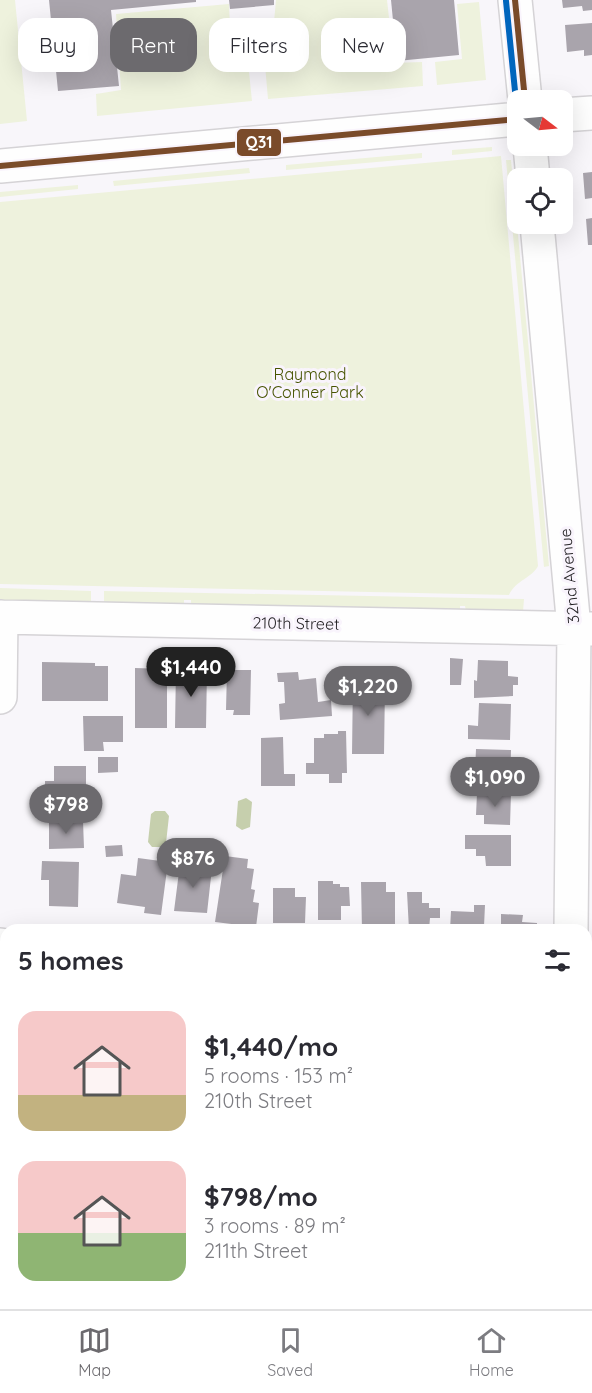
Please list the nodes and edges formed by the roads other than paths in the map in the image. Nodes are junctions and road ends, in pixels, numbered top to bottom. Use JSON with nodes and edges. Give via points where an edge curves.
{"nodes":[{"id":1,"x":515,"y":0,"type":"edge"},
{"id":2,"x":524,"y":90,"type":"edge"},
{"id":3,"x":592,"y":112,"type":"edge"},
{"id":4,"x":573,"y":114,"type":"edge"},
{"id":5,"x":507,"y":120,"type":"edge"},
{"id":6,"x":0,"y":166,"type":"edge"},
{"id":7,"x":538,"y":234,"type":"edge"},
{"id":8,"x":1,"y":617,"type":"edge"},
{"id":9,"x":583,"y":629,"type":"edge"},
{"id":10,"x":0,"y":697,"type":"edge"},
{"id":11,"x":582,"y":752,"type":"edge"},
{"id":12,"x":571,"y":924,"type":"edge"}],
"edges":[{"from":1,"to":2,"type":"street"},
{"from":3,"to":4,"type":"street"},
{"from":5,"to":6,"type":"street"},
{"from":7,"to":9,"type":"street","name":"32nd Avenue"},
{"from":8,"to":9,"type":"street","name":"210th Street"},
{"from":8,"to":10,"type":"street"},
{"from":9,"to":11,"type":"street","name":"32nd Avenue"},
{"from":11,"to":12,"type":"street","name":"32nd Avenue"}]}
